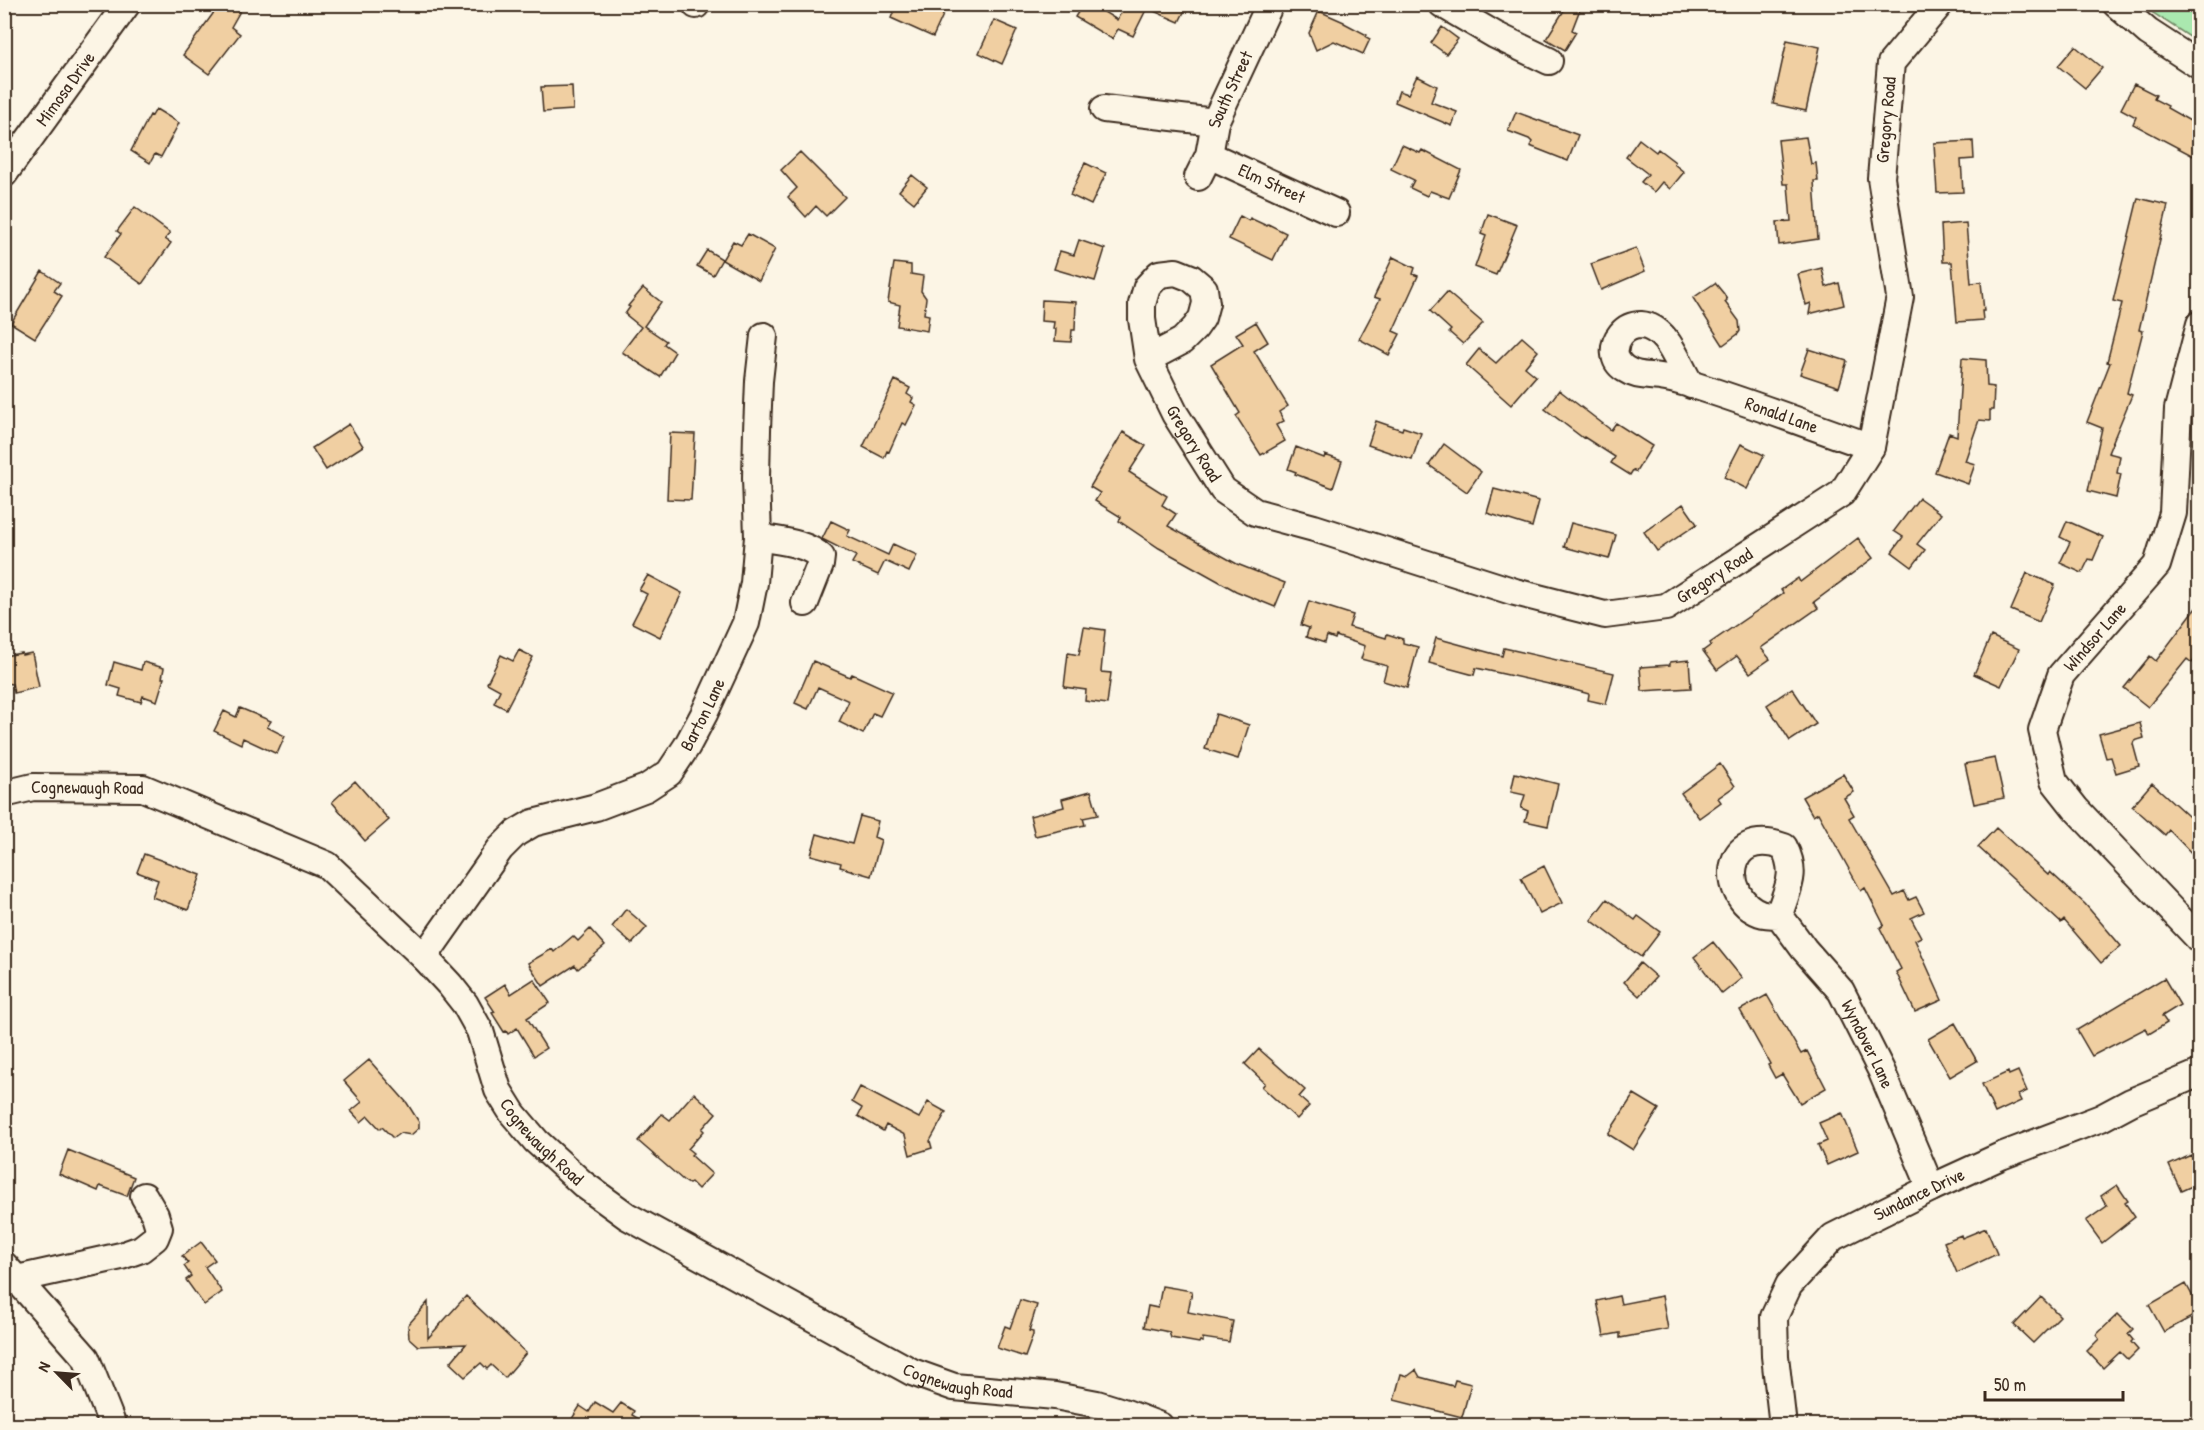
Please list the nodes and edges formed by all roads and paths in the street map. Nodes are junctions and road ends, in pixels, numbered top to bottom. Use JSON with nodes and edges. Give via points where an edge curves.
{"nodes":[{"id":1,"x":127,"y":4,"type":"edge"},
{"id":2,"x":1269,"y":4,"type":"edge"},
{"id":3,"x":1442,"y":4,"type":"edge"},
{"id":4,"x":1940,"y":4,"type":"edge"},
{"id":5,"x":2116,"y":4,"type":"edge"},
{"id":6,"x":1549,"y":61,"type":"dead end"},
{"id":7,"x":2199,"y":66,"type":"edge"},
{"id":8,"x":1104,"y":109,"type":"dead end"},
{"id":9,"x":1215,"y":122,"type":"junction"},
{"id":10,"x":1203,"y":166,"type":"joint"},
{"id":11,"x":4,"y":174,"type":"edge"},
{"id":12,"x":1336,"y":213,"type":"dead end"},
{"id":13,"x":2199,"y":324,"type":"edge"},
{"id":14,"x":764,"y":336,"type":"dead end"},
{"id":15,"x":1148,"y":359,"type":"dead end"},
{"id":16,"x":1691,"y":385,"type":"dead end"},
{"id":17,"x":1871,"y":447,"type":"junction"},
{"id":18,"x":758,"y":537,"type":"junction"},
{"id":19,"x":805,"y":603,"type":"dead end"},
{"id":20,"x":4,"y":794,"type":"edge"},
{"id":21,"x":1779,"y":915,"type":"dead end"},
{"id":22,"x":2199,"y":940,"type":"edge"},
{"id":23,"x":424,"y":957,"type":"junction"},
{"id":24,"x":2199,"y":1073,"type":"edge"},
{"id":25,"x":1930,"y":1188,"type":"junction"},
{"id":26,"x":144,"y":1196,"type":"dead end"},
{"id":27,"x":11,"y":1272,"type":"edge"},
{"id":28,"x":113,"y":1425,"type":"edge"},
{"id":29,"x":1160,"y":1425,"type":"edge"},
{"id":30,"x":1783,"y":1425,"type":"edge"}],
"edges":[{"from":1,"to":11,"type":"street","name":"Mimosa Drive"},
{"from":2,"to":9,"type":"street","name":"South Street"},
{"from":3,"to":6,"type":"street"},
{"from":4,"to":17,"type":"street","name":"Gregory Road","via":[[1891,63],[1881,178],[1900,297]]},
{"from":5,"to":7,"type":"street","via":[[2148,32]]},
{"from":8,"to":9,"type":"street"},
{"from":9,"to":10,"type":"street","name":"South Street"},
{"from":10,"to":12,"type":"street","name":"Elm Street"},
{"from":13,"to":22,"type":"street","name":"Windsor Lane","via":[[2178,410],[2173,513],[2157,565],[2061,675],[2042,730],[2054,781]]},
{"from":14,"to":18,"type":"street","name":"Barton Lane","via":[[757,430]]},
{"from":15,"to":17,"type":"street","name":"Gregory Road","via":[[1175,414],[1222,490],[1255,512],[1605,615],[1666,607],[1842,493]]},
{"from":16,"to":17,"type":"street","name":"Ronald Lane"},
{"from":18,"to":19,"type":"street","via":[[804,547],[821,557]]},
{"from":18,"to":23,"type":"street","name":"Barton Lane","via":[[746,622],[704,714],[669,772],[646,788],[596,807],[533,823],[516,833],[500,849]]},
{"from":20,"to":23,"type":"street","name":"Cognewaugh Road","via":[[33,787],[143,788],[327,865]]},
{"from":21,"to":25,"type":"street","name":"Wyndover Lane","via":[[1841,991],[1881,1070]]},
{"from":23,"to":29,"type":"street","name":"Cognewaugh Road","via":[[465,1004],[480,1031],[498,1090],[513,1114],[583,1184],[627,1216],[912,1372],[954,1387],[1097,1404]]},
{"from":24,"to":25,"type":"street","name":"Sundance Drive"},
{"from":25,"to":30,"type":"street","name":"Sundance Drive","via":[[1833,1237],[1789,1285],[1774,1317]]},
{"from":26,"to":27,"type":"street","via":[[159,1228],[155,1238],[141,1249],[122,1256]]},
{"from":27,"to":28,"type":"street","via":[[86,1358]]}]}
